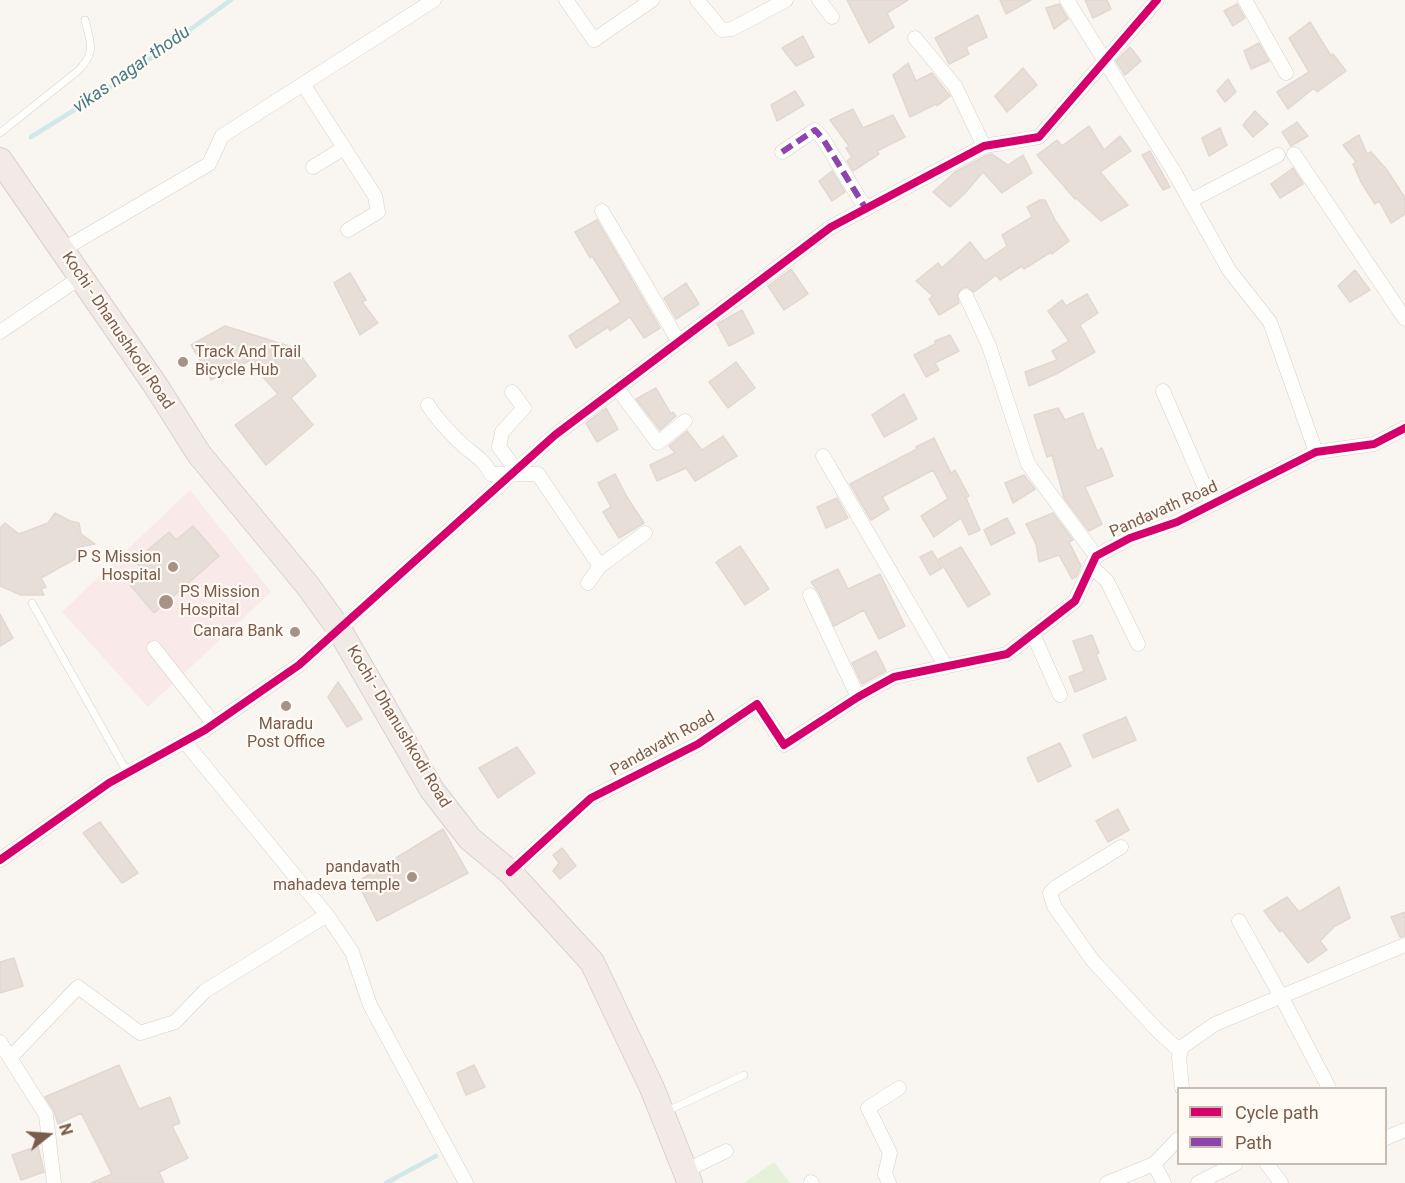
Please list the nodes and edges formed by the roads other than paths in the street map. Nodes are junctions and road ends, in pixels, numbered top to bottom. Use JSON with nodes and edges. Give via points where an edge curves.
{"nodes":[{"id":1,"x":434,"y":0,"type":"edge"},
{"id":2,"x":566,"y":0,"type":"edge"},
{"id":3,"x":652,"y":0,"type":"edge"},
{"id":4,"x":697,"y":0,"type":"edge"},
{"id":5,"x":786,"y":0,"type":"edge"},
{"id":6,"x":819,"y":0,"type":"edge"},
{"id":7,"x":1067,"y":0,"type":"edge"},
{"id":8,"x":1157,"y":0,"type":"edge"},
{"id":9,"x":1245,"y":0,"type":"edge"},
{"id":10,"x":832,"y":17,"type":"dead end"},
{"id":11,"x":85,"y":20,"type":"dead end"},
{"id":12,"x":915,"y":38,"type":"dead end"},
{"id":13,"x":1104,"y":62,"type":"junction"},
{"id":14,"x":1286,"y":73,"type":"dead end"},
{"id":15,"x":303,"y":84,"type":"junction"},
{"id":16,"x":0,"y":133,"type":"edge"},
{"id":17,"x":984,"y":146,"type":"junction"},
{"id":18,"x":344,"y":148,"type":"junction"},
{"id":19,"x":782,"y":152,"type":"dead end"},
{"id":20,"x":1294,"y":154,"type":"dead end"},
{"id":21,"x":1278,"y":155,"type":"dead end"},
{"id":22,"x":0,"y":160,"type":"edge"},
{"id":23,"x":313,"y":167,"type":"dead end"},
{"id":24,"x":1190,"y":201,"type":"junction"},
{"id":25,"x":866,"y":209,"type":"junction"},
{"id":26,"x":602,"y":211,"type":"dead end"},
{"id":27,"x":348,"y":230,"type":"dead end"},
{"id":28,"x":62,"y":250,"type":"junction"},
{"id":29,"x":81,"y":277,"type":"junction"},
{"id":30,"x":966,"y":296,"type":"dead end"},
{"id":31,"x":1405,"y":319,"type":"edge"},
{"id":32,"x":0,"y":332,"type":"edge"},
{"id":33,"x":679,"y":342,"type":"junction"},
{"id":34,"x":617,"y":388,"type":"junction"},
{"id":35,"x":1162,"y":391,"type":"dead end"},
{"id":36,"x":512,"y":392,"type":"dead end"},
{"id":37,"x":428,"y":405,"type":"dead end"},
{"id":38,"x":685,"y":421,"type":"dead end"},
{"id":39,"x":1405,"y":428,"type":"edge"},
{"id":40,"x":1316,"y":452,"type":"junction"},
{"id":41,"x":824,"y":456,"type":"dead end"},
{"id":42,"x":513,"y":472,"type":"junction"},
{"id":43,"x":1212,"y":504,"type":"junction"},
{"id":44,"x":645,"y":533,"type":"dead end"},
{"id":45,"x":1093,"y":561,"type":"junction"},
{"id":46,"x":600,"y":566,"type":"junction"},
{"id":47,"x":588,"y":583,"type":"dead end"},
{"id":48,"x":810,"y":595,"type":"dead end"},
{"id":49,"x":32,"y":603,"type":"dead end"},
{"id":50,"x":339,"y":629,"type":"junction"},
{"id":51,"x":1033,"y":634,"type":"junction"},
{"id":52,"x":1138,"y":644,"type":"dead end"},
{"id":53,"x":154,"y":648,"type":"dead end"},
{"id":54,"x":946,"y":667,"type":"junction"},
{"id":55,"x":1060,"y":695,"type":"dead end"},
{"id":56,"x":858,"y":697,"type":"junction"},
{"id":57,"x":213,"y":723,"type":"junction"},
{"id":58,"x":184,"y":741,"type":"junction"},
{"id":59,"x":127,"y":772,"type":"junction"},
{"id":60,"x":1121,"y":847,"type":"dead end"},
{"id":61,"x":0,"y":860,"type":"edge"},
{"id":62,"x":510,"y":872,"type":"junction"},
{"id":63,"x":327,"y":915,"type":"junction"},
{"id":64,"x":1239,"y":921,"type":"dead end"},
{"id":65,"x":1405,"y":945,"type":"edge"},
{"id":66,"x":1282,"y":998,"type":"junction"},
{"id":67,"x":0,"y":1042,"type":"edge"},
{"id":68,"x":1180,"y":1052,"type":"junction"},
{"id":69,"x":10,"y":1058,"type":"junction"},
{"id":70,"x":744,"y":1075,"type":"dead end"},
{"id":71,"x":1182,"y":1087,"type":"edge"},
{"id":72,"x":1328,"y":1087,"type":"edge"},
{"id":73,"x":899,"y":1088,"type":"dead end"},
{"id":74,"x":662,"y":1114,"type":"junction"},
{"id":75,"x":1405,"y":1130,"type":"edge"},
{"id":76,"x":1387,"y":1138,"type":"edge"},
{"id":77,"x":1177,"y":1141,"type":"edge"},
{"id":78,"x":726,"y":1151,"type":"dead end"},
{"id":79,"x":1154,"y":1164,"type":"junction"},
{"id":80,"x":1233,"y":1165,"type":"edge"},
{"id":81,"x":1268,"y":1165,"type":"edge"},
{"id":82,"x":687,"y":1177,"type":"edge"},
{"id":83,"x":1110,"y":1182,"type":"edge"},
{"id":84,"x":54,"y":1183,"type":"edge"},
{"id":85,"x":466,"y":1183,"type":"edge"},
{"id":86,"x":889,"y":1183,"type":"edge"},
{"id":87,"x":1164,"y":1183,"type":"edge"},
{"id":88,"x":1198,"y":1183,"type":"edge"},
{"id":89,"x":1281,"y":1183,"type":"edge"}],
"edges":[{"from":1,"to":15,"type":"street"},
{"from":2,"to":3,"type":"street","via":[[594,40]]},
{"from":4,"to":5,"type":"street","via":[[722,30],[732,29]]},
{"from":6,"to":10,"type":"street"},
{"from":7,"to":13,"type":"street"},
{"from":8,"to":13,"type":"street"},
{"from":9,"to":14,"type":"street"},
{"from":11,"to":16,"type":"lane","via":[[92,44],[85,63]]},
{"from":12,"to":17,"type":"street","via":[[955,86]]},
{"from":13,"to":17,"type":"street","via":[[1039,137]]},
{"from":13,"to":24,"type":"street"},
{"from":15,"to":18,"type":"street"},
{"from":15,"to":28,"type":"street","via":[[222,136],[209,164]]},
{"from":17,"to":25,"type":"street"},
{"from":18,"to":23,"type":"street"},
{"from":18,"to":27,"type":"street","via":[[375,196],[378,212]]},
{"from":19,"to":25,"type":"street","via":[[816,130]]},
{"from":20,"to":31,"type":"street"},
{"from":21,"to":24,"type":"street"},
{"from":22,"to":28,"type":"highway","name":"Kochi - Dhanushkodi Road"},
{"from":24,"to":40,"type":"street","via":[[1229,270],[1270,322]]},
{"from":25,"to":33,"type":"street","via":[[831,227]]},
{"from":26,"to":33,"type":"street"},
{"from":28,"to":29,"type":"highway","name":"Kochi - Dhanushkodi Road"},
{"from":29,"to":32,"type":"street"},
{"from":29,"to":50,"type":"highway","name":"Kochi - Dhanushkodi Road","via":[[199,454]]},
{"from":30,"to":45,"type":"street","via":[[989,346],[1028,464]]},
{"from":33,"to":34,"type":"street"},
{"from":34,"to":38,"type":"street","via":[[658,444]]},
{"from":34,"to":42,"type":"street"},
{"from":35,"to":43,"type":"street"},
{"from":36,"to":42,"type":"street","via":[[524,408],[502,432],[499,447]]},
{"from":37,"to":42,"type":"street","via":[[438,421],[485,462],[491,474]]},
{"from":39,"to":40,"type":"street","name":"Pandavath Road","via":[[1374,444]]},
{"from":40,"to":43,"type":"street","name":"Pandavath Road"},
{"from":41,"to":54,"type":"street"},
{"from":42,"to":46,"type":"street","via":[[538,474]]},
{"from":42,"to":50,"type":"street"},
{"from":43,"to":45,"type":"street","name":"Pandavath Road","via":[[1177,522],[1130,538]]},
{"from":44,"to":46,"type":"street"},
{"from":45,"to":51,"type":"street","name":"Pandavath Road","via":[[1076,601]]},
{"from":45,"to":52,"type":"street"},
{"from":46,"to":47,"type":"street"},
{"from":48,"to":56,"type":"street"},
{"from":49,"to":59,"type":"lane"},
{"from":50,"to":57,"type":"street","via":[[299,665]]},
{"from":50,"to":62,"type":"highway","name":"Kochi - Dhanushkodi Road","via":[[432,790],[470,839]]},
{"from":51,"to":54,"type":"street","name":"Pandavath Road","via":[[1007,654]]},
{"from":51,"to":55,"type":"street"},
{"from":53,"to":57,"type":"street"},
{"from":54,"to":56,"type":"street","name":"Pandavath Road","via":[[894,677]]},
{"from":56,"to":62,"type":"street","name":"Pandavath Road","via":[[784,745],[757,704],[698,744],[591,798]]},
{"from":57,"to":58,"type":"street"},
{"from":58,"to":59,"type":"street"},
{"from":58,"to":63,"type":"street"},
{"from":59,"to":61,"type":"street"},
{"from":60,"to":68,"type":"street","via":[[1056,887],[1050,897],[1093,962]]},
{"from":62,"to":74,"type":"highway","name":"Kochi - Dhanushkodi Road","via":[[592,962]]},
{"from":63,"to":69,"type":"street","via":[[206,991],[175,1022],[140,1033],[78,987]]},
{"from":63,"to":85,"type":"street","via":[[352,952],[370,1005]]},
{"from":64,"to":66,"type":"street"},
{"from":65,"to":66,"type":"street"},
{"from":66,"to":68,"type":"street","via":[[1225,1019]]},
{"from":66,"to":72,"type":"street"},
{"from":67,"to":69,"type":"street"},
{"from":68,"to":71,"type":"street"},
{"from":69,"to":84,"type":"street","via":[[46,1115]]},
{"from":70,"to":74,"type":"lane"},
{"from":73,"to":86,"type":"street","via":[[868,1108],[890,1153],[885,1174]]},
{"from":74,"to":82,"type":"highway","name":"Kochi - Dhanushkodi Road"},
{"from":75,"to":76,"type":"street"},
{"from":77,"to":79,"type":"street"},
{"from":78,"to":82,"type":"street"},
{"from":79,"to":83,"type":"street"},
{"from":79,"to":87,"type":"street"},
{"from":80,"to":88,"type":"street"},
{"from":81,"to":89,"type":"street"}]}
